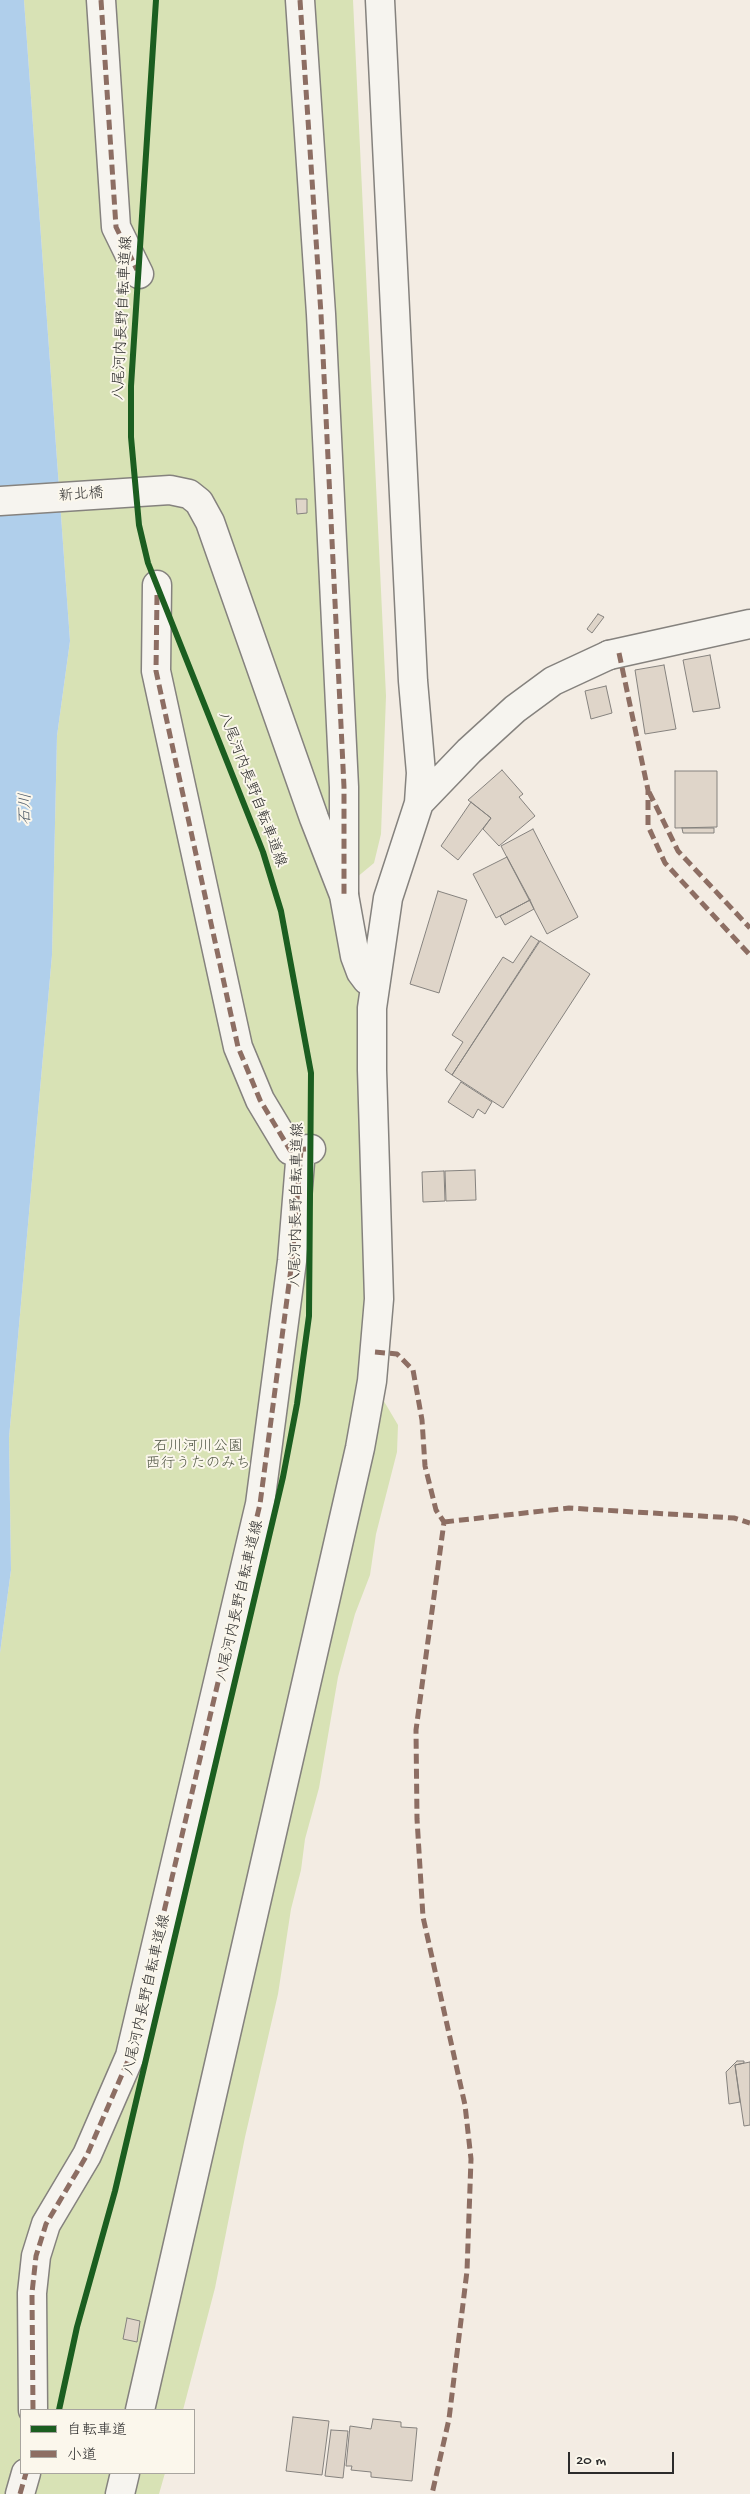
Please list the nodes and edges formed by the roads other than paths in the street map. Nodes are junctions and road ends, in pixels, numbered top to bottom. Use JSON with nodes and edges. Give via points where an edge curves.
{"nodes":[{"id":1,"x":101,"y":0,"type":"edge"},
{"id":2,"x":300,"y":0,"type":"edge"},
{"id":3,"x":380,"y":0,"type":"edge"},
{"id":4,"x":139,"y":274,"type":"dead end"},
{"id":5,"x":0,"y":501,"type":"edge"},
{"id":6,"x":157,"y":585,"type":"dead end"},
{"id":7,"x":750,"y":624,"type":"edge"},
{"id":8,"x":419,"y":803,"type":"junction"},
{"id":9,"x":344,"y":896,"type":"junction"},
{"id":10,"x":375,"y":984,"type":"junction"},
{"id":11,"x":33,"y":2409,"type":"edge"},
{"id":12,"x":140,"y":2409,"type":"edge"},
{"id":13,"x":26,"y":2474,"type":"edge"},
{"id":14,"x":125,"y":2474,"type":"edge"},
{"id":15,"x":20,"y":2494,"type":"edge"},
{"id":16,"x":120,"y":2494,"type":"edge"}],
"edges":[{"from":1,"to":4,"type":"street","via":[[116,227]]},
{"from":2,"to":9,"type":"street","via":[[323,344],[344,787]]},
{"from":3,"to":8,"type":"street","via":[[413,681],[421,774]]},
{"from":5,"to":9,"type":"street","name":"新北橋","via":[[163,491],[189,494],[199,502],[210,522]]},
{"from":6,"to":11,"type":"street","via":[[156,671],[238,1047],[260,1100],[290,1150],[306,1149],[260,1504],[130,2056],[87,2155],[46,2224],[36,2256],[32,2293]]},
{"from":7,"to":8,"type":"street","via":[[609,655],[553,681],[515,709]]},
{"from":8,"to":10,"type":"street","via":[[388,898]]},
{"from":9,"to":10,"type":"street","via":[[355,956],[361,972]]},
{"from":10,"to":12,"type":"street","via":[[372,1070],[379,1299],[372,1381],[360,1448]]},
{"from":13,"to":15,"type":"street"},
{"from":14,"to":16,"type":"street"}]}
